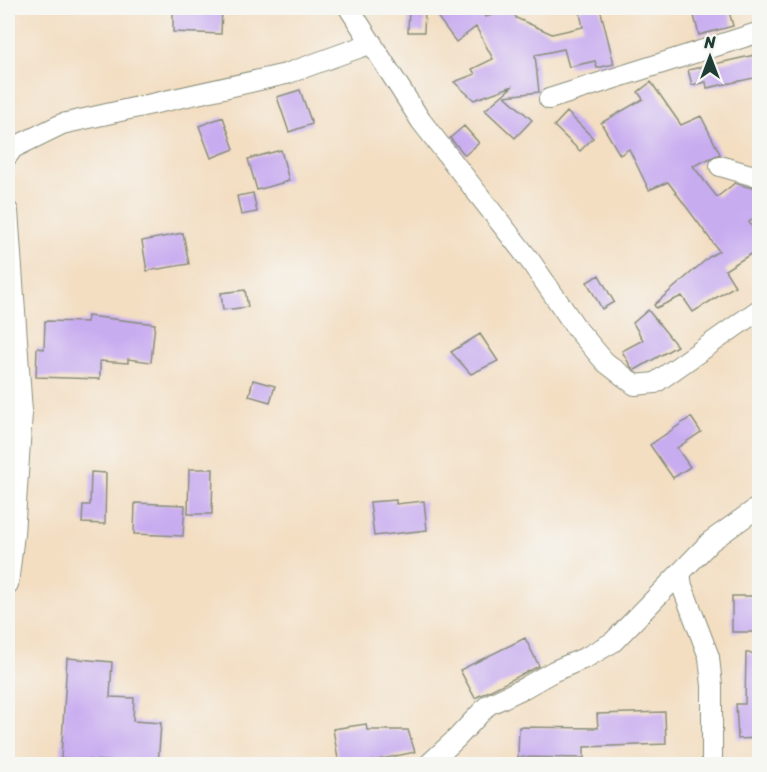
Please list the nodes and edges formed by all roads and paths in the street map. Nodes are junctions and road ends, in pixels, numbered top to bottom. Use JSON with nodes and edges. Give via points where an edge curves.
{"nodes":[{"id":1,"x":349,"y":8,"type":"edge"},
{"id":2,"x":759,"y":32,"type":"edge"},
{"id":3,"x":372,"y":43,"type":"junction"},
{"id":4,"x":549,"y":99,"type":"dead end"},
{"id":5,"x":8,"y":155,"type":"edge"},
{"id":6,"x":720,"y":166,"type":"dead end"},
{"id":7,"x":759,"y":174,"type":"edge"},
{"id":8,"x":8,"y":211,"type":"edge"},
{"id":9,"x":759,"y":309,"type":"edge"},
{"id":10,"x":759,"y":506,"type":"edge"},
{"id":11,"x":680,"y":573,"type":"junction"},
{"id":12,"x":8,"y":584,"type":"edge"},
{"id":13,"x":457,"y":738,"type":"junction"},
{"id":14,"x":429,"y":765,"type":"edge"},
{"id":15,"x":450,"y":765,"type":"edge"},
{"id":16,"x":712,"y":765,"type":"edge"}],
"edges":[{"from":1,"to":3,"type":"street"},
{"from":2,"to":4,"type":"street"},
{"from":3,"to":5,"type":"street","via":[[286,74],[62,124],[13,148]]},
{"from":3,"to":9,"type":"street","via":[[421,121],[531,262],[577,329],[605,362],[635,385],[655,383]]},
{"from":6,"to":7,"type":"street"},
{"from":8,"to":12,"type":"street","via":[[21,412]]},
{"from":10,"to":11,"type":"street","via":[[711,541]]},
{"from":11,"to":13,"type":"street","via":[[613,642],[488,705]]},
{"from":11,"to":16,"type":"street","via":[[709,657]]},
{"from":13,"to":14,"type":"street"},
{"from":13,"to":15,"type":"street"}]}
